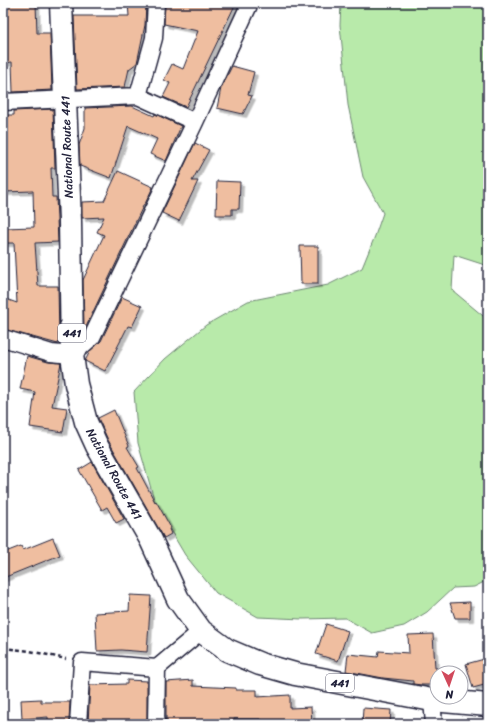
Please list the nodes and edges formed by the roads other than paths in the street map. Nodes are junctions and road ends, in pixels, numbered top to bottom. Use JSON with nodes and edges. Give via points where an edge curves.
{"nodes":[{"id":1,"x":61,"y":3,"type":"edge"},
{"id":2,"x":156,"y":3,"type":"edge"},
{"id":3,"x":250,"y":3,"type":"edge"},
{"id":4,"x":138,"y":96,"type":"junction"},
{"id":5,"x":65,"y":100,"type":"junction"},
{"id":6,"x":3,"y":102,"type":"edge"},
{"id":7,"x":196,"y":122,"type":"junction"},
{"id":8,"x":3,"y":338,"type":"edge"},
{"id":9,"x":72,"y":355,"type":"junction"},
{"id":10,"x":201,"y":631,"type":"junction"},
{"id":11,"x":157,"y":668,"type":"junction"},
{"id":12,"x":429,"y":699,"type":"edge"},
{"id":13,"x":469,"y":703,"type":"edge"},
{"id":14,"x":432,"y":705,"type":"edge"},
{"id":15,"x":488,"y":705,"type":"edge"},
{"id":16,"x":78,"y":724,"type":"edge"},
{"id":17,"x":156,"y":724,"type":"edge"},
{"id":18,"x":434,"y":724,"type":"edge"}],
"edges":[{"from":1,"to":5,"type":"highway","name":"National Route 441","number":"441"},
{"from":2,"to":4,"type":"street","via":[[154,38]]},
{"from":3,"to":7,"type":"street"},
{"from":4,"to":5,"type":"street"},
{"from":4,"to":7,"type":"street"},
{"from":5,"to":6,"type":"street"},
{"from":5,"to":9,"type":"highway","name":"National Route 441","number":"441"},
{"from":7,"to":9,"type":"street","via":[[92,337]]},
{"from":8,"to":9,"type":"street","via":[[50,353]]},
{"from":9,"to":10,"type":"highway","name":"National Route 441","number":"441","via":[[76,384],[86,422],[97,446],[151,540],[178,599]]},
{"from":10,"to":11,"type":"street"},
{"from":10,"to":12,"type":"highway","name":"National Route 441","number":"441","via":[[227,650],[260,664],[295,674]]},
{"from":11,"to":16,"type":"street","via":[[82,662]]},
{"from":11,"to":17,"type":"street"},
{"from":13,"to":15,"type":"highway","name":"National Route 441","number":"441"},
{"from":14,"to":18,"type":"street"}]}
